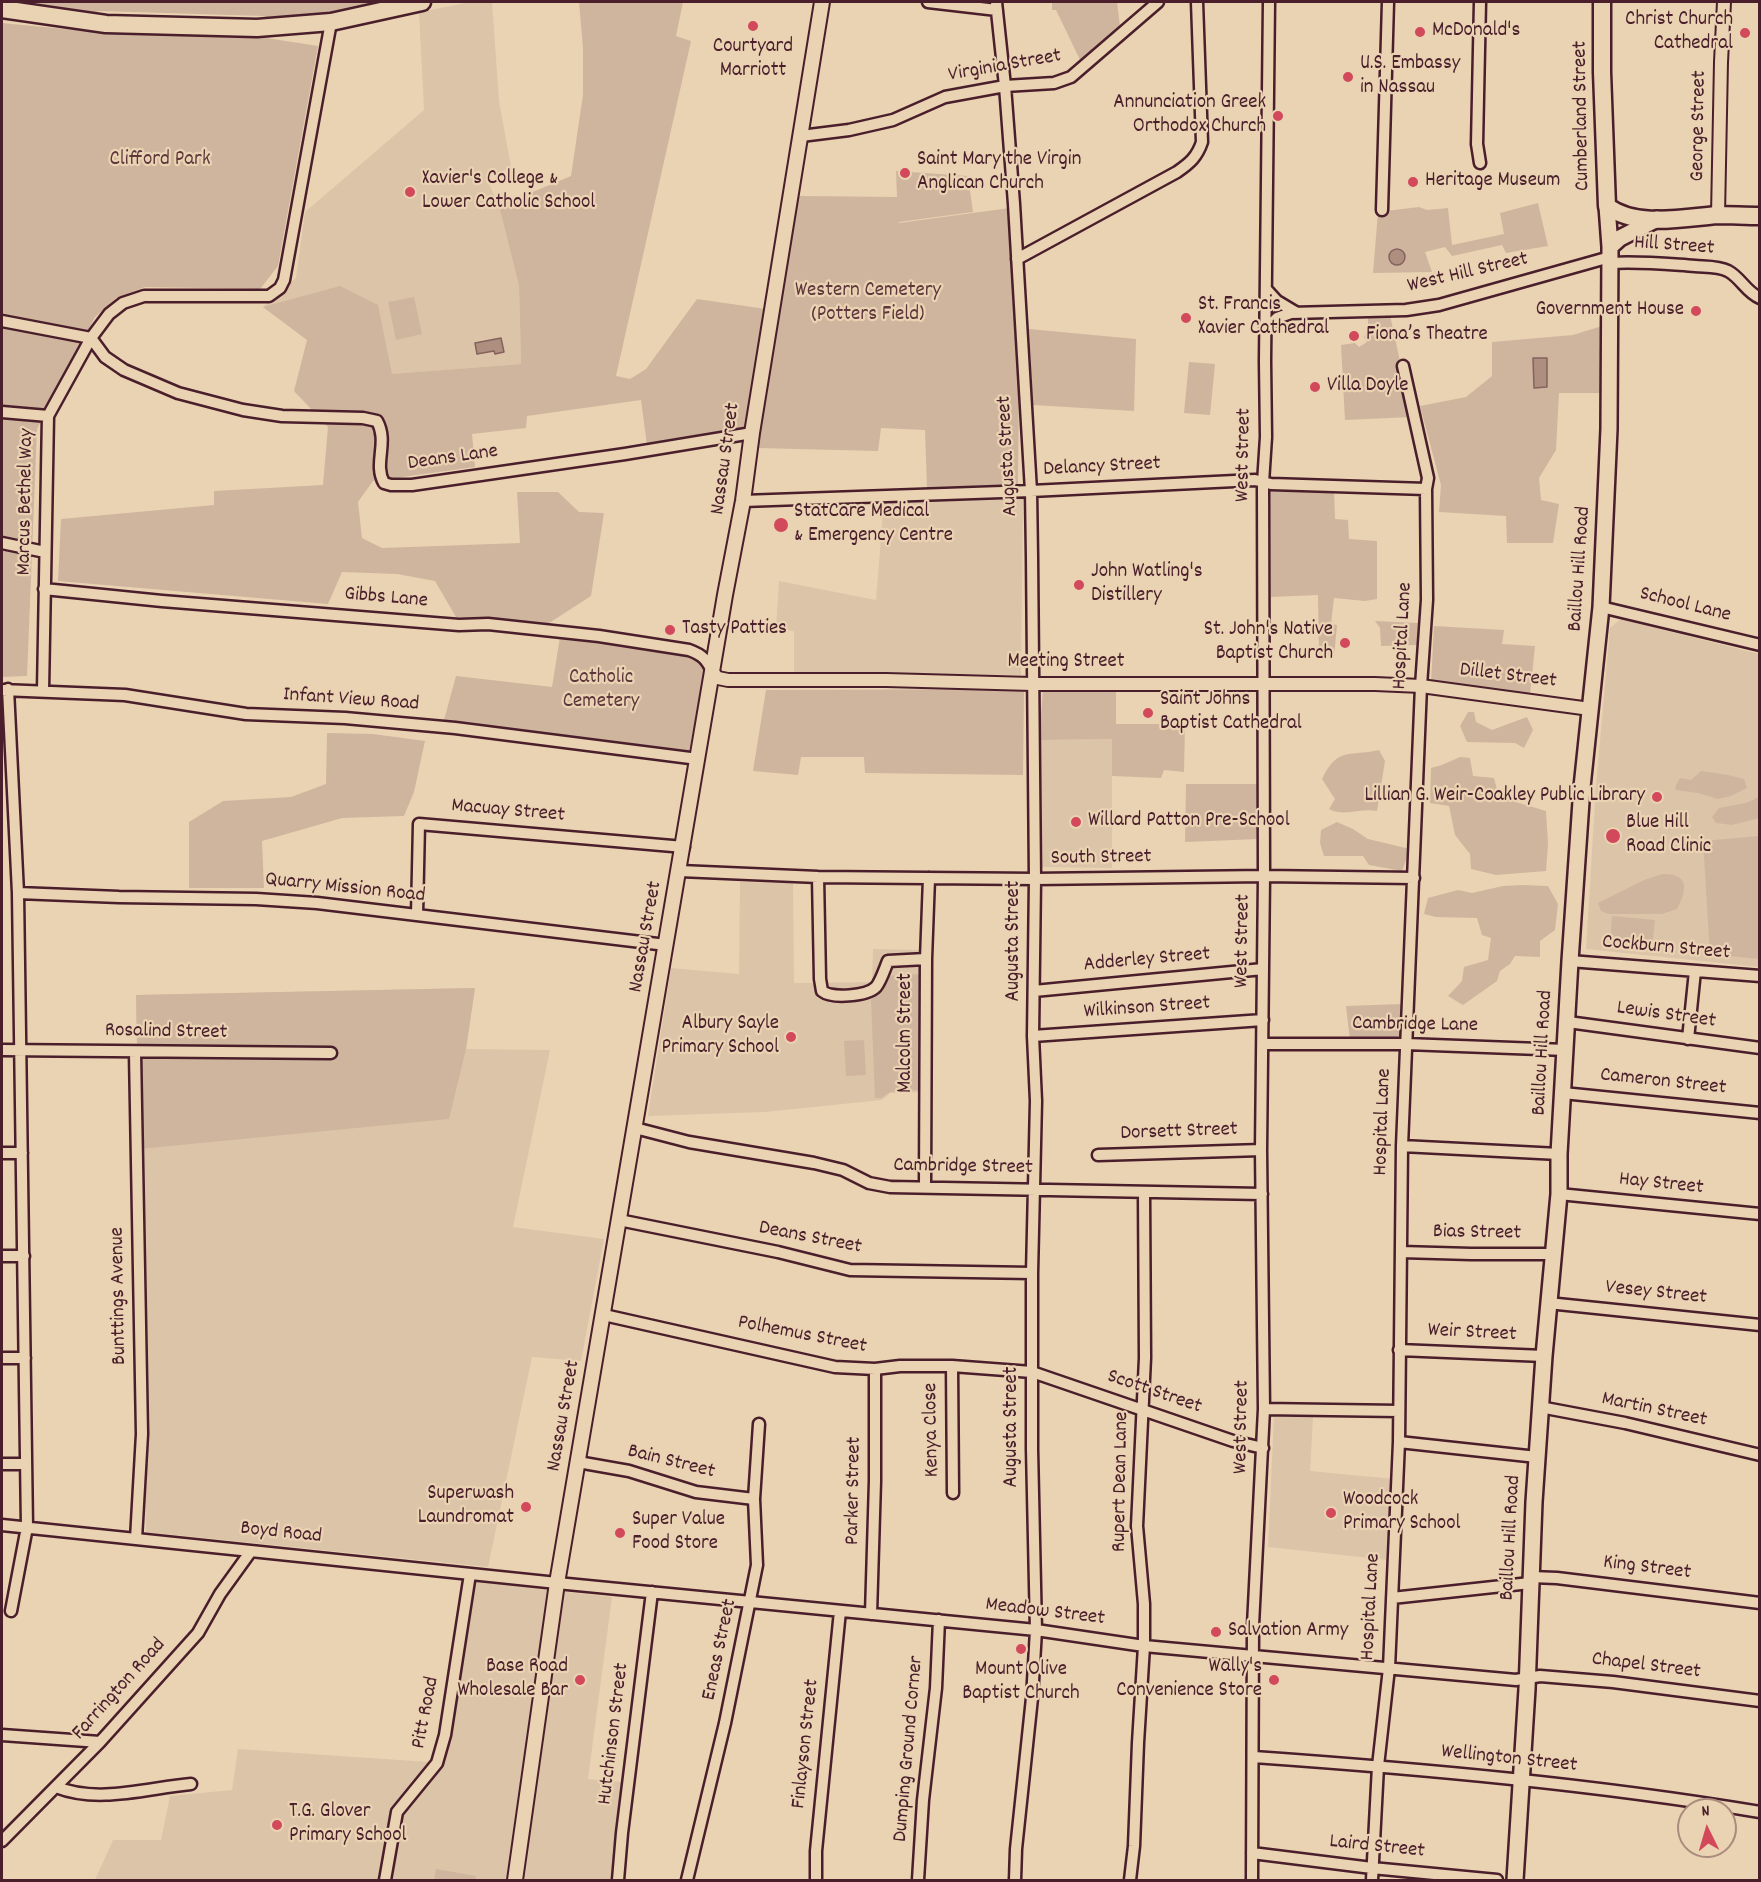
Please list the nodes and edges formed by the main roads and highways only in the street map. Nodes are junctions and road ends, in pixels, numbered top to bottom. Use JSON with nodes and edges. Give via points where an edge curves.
{"nodes":[{"id":1,"x":422,"y":2,"type":"edge"},
{"id":2,"x":822,"y":2,"type":"edge"},
{"id":3,"x":1602,"y":2,"type":"edge"},
{"id":4,"x":2,"y":9,"type":"edge"},
{"id":5,"x":1607,"y":206,"type":"junction"},
{"id":6,"x":1760,"y":216,"type":"edge"},
{"id":7,"x":1657,"y":219,"type":"junction"},
{"id":8,"x":1609,"y":229,"type":"joint"},
{"id":9,"x":1610,"y":256,"type":"junction"},
{"id":10,"x":515,"y":1881,"type":"edge"},
{"id":11,"x":1515,"y":1881,"type":"edge"}],
"edges":[{"from":1,"to":4,"type":"highway","via":[[330,22],[257,28],[106,24]]},
{"from":2,"to":10,"type":"main road","name":"Nassau Street","via":[[743,501],[557,1583]]},
{"from":3,"to":5,"type":"highway","name":"Cumberland Street"},
{"from":5,"to":7,"type":"highway","via":[[1624,216]]},
{"from":5,"to":8,"type":"main road","name":"Cumberland Street"},
{"from":6,"to":7,"type":"highway"},
{"from":7,"to":9,"type":"main road","via":[[1620,238]]},
{"from":8,"to":9,"type":"main road","name":"Baillou Hill Road"},
{"from":9,"to":11,"type":"main road","name":"Baillou Hill Road","via":[[1610,429],[1601,607],[1582,787],[1570,961],[1559,1194],[1537,1457]]}]}
